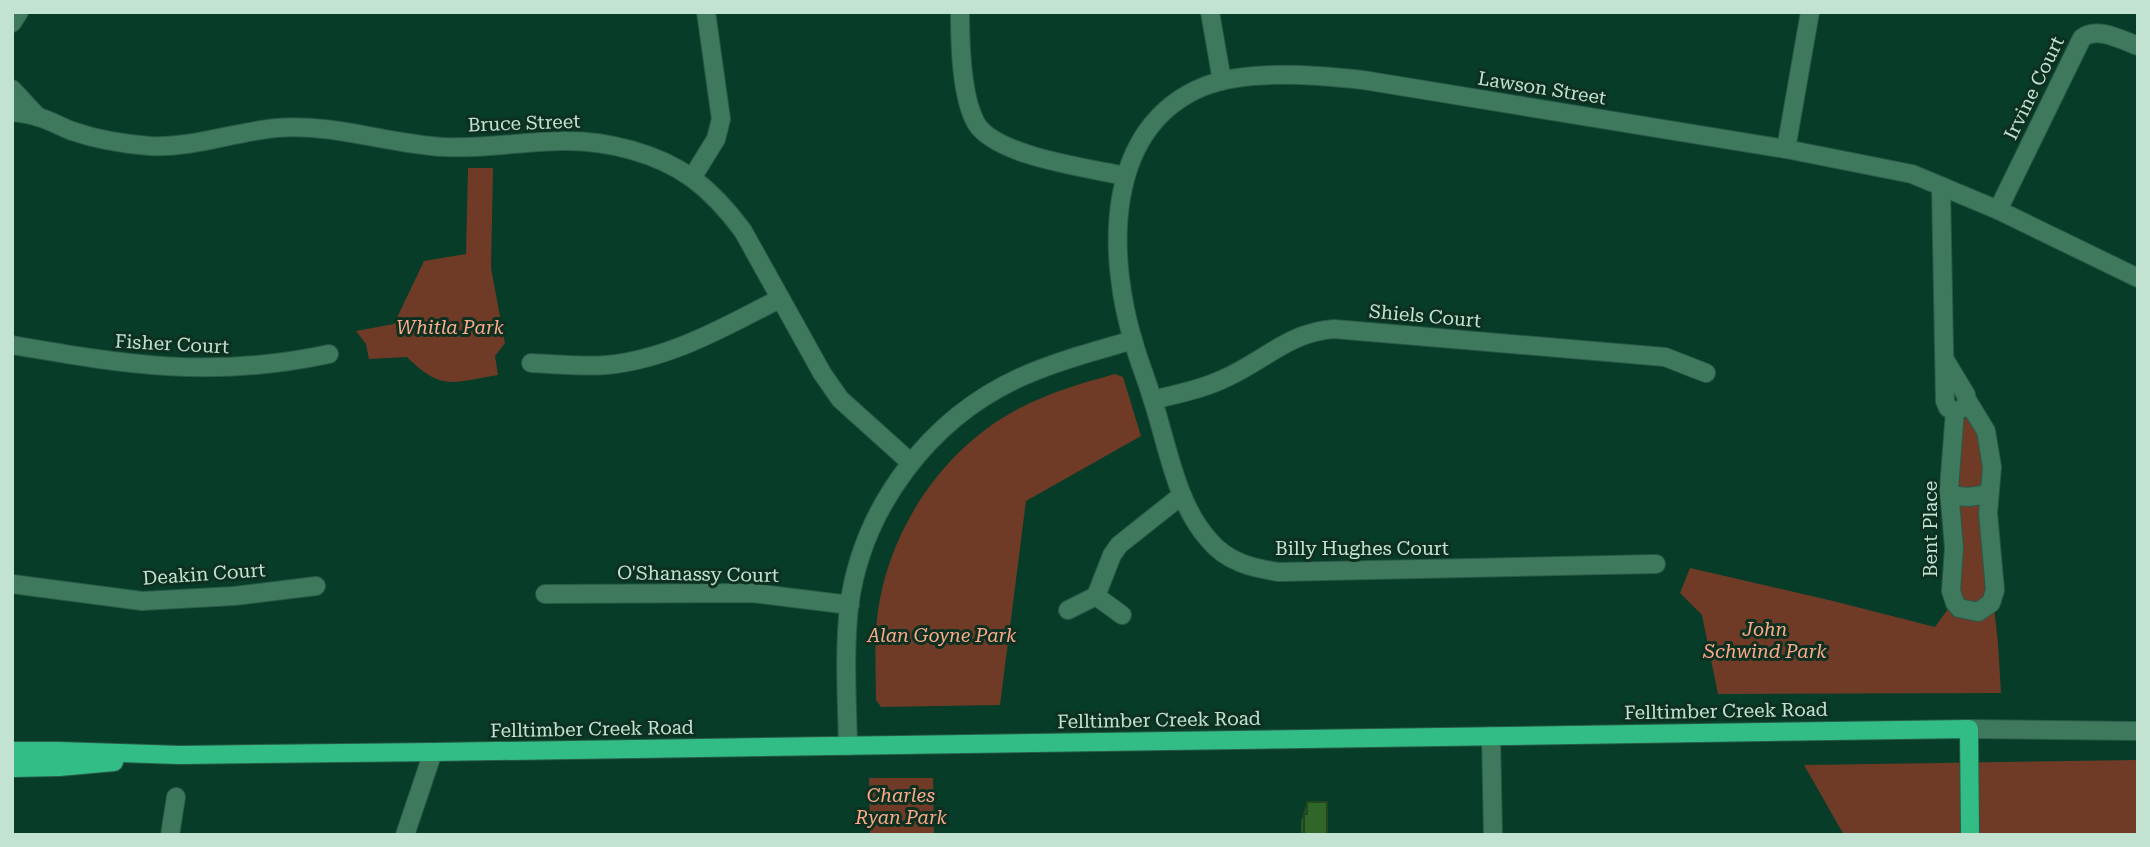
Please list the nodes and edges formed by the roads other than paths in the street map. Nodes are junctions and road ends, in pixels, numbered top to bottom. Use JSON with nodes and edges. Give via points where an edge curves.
{"nodes":[{"id":1,"x":19,"y":12,"type":"edge"},
{"id":2,"x":706,"y":12,"type":"edge"},
{"id":3,"x":1210,"y":12,"type":"edge"},
{"id":4,"x":1810,"y":12,"type":"edge"},
{"id":5,"x":960,"y":21,"type":"edge"},
{"id":6,"x":12,"y":23,"type":"edge"},
{"id":7,"x":2138,"y":46,"type":"edge"},
{"id":8,"x":1222,"y":82,"type":"junction"},
{"id":9,"x":12,"y":89,"type":"edge"},
{"id":10,"x":12,"y":112,"type":"edge"},
{"id":11,"x":38,"y":117,"type":"junction"},
{"id":12,"x":1786,"y":149,"type":"junction"},
{"id":13,"x":1125,"y":176,"type":"junction"},
{"id":14,"x":692,"y":178,"type":"junction"},
{"id":15,"x":1941,"y":186,"type":"junction"},
{"id":16,"x":1998,"y":210,"type":"junction"},
{"id":17,"x":2138,"y":278,"type":"edge"},
{"id":18,"x":779,"y":299,"type":"junction"},
{"id":19,"x":1133,"y":340,"type":"junction"},
{"id":20,"x":12,"y":345,"type":"edge"},
{"id":21,"x":329,"y":354,"type":"dead end"},
{"id":22,"x":531,"y":363,"type":"dead end"},
{"id":23,"x":1706,"y":373,"type":"dead end"},
{"id":24,"x":1153,"y":400,"type":"junction"},
{"id":25,"x":1961,"y":406,"type":"junction"},
{"id":26,"x":910,"y":462,"type":"junction"},
{"id":27,"x":1989,"y":494,"type":"junction"},
{"id":28,"x":1182,"y":495,"type":"junction"},
{"id":29,"x":1949,"y":495,"type":"junction"},
{"id":30,"x":1656,"y":565,"type":"dead end"},
{"id":31,"x":12,"y":584,"type":"edge"},
{"id":32,"x":316,"y":586,"type":"dead end"},
{"id":33,"x":545,"y":594,"type":"dead end"},
{"id":34,"x":1096,"y":596,"type":"junction"},
{"id":35,"x":850,"y":605,"type":"junction"},
{"id":36,"x":1068,"y":610,"type":"dead end"},
{"id":37,"x":1122,"y":615,"type":"dead end"},
{"id":38,"x":1969,"y":729,"type":"junction"},
{"id":39,"x":2138,"y":731,"type":"edge"},
{"id":40,"x":1491,"y":736,"type":"junction"},
{"id":41,"x":848,"y":746,"type":"junction"},
{"id":42,"x":12,"y":751,"type":"edge"},
{"id":43,"x":433,"y":752,"type":"junction"},
{"id":44,"x":180,"y":755,"type":"junction"},
{"id":45,"x":12,"y":768,"type":"edge"},
{"id":46,"x":176,"y":797,"type":"dead end"},
{"id":47,"x":170,"y":835,"type":"edge"},
{"id":48,"x":405,"y":835,"type":"edge"},
{"id":49,"x":1493,"y":835,"type":"edge"},
{"id":50,"x":1970,"y":835,"type":"edge"}],
"edges":[{"from":1,"to":6,"type":"street"},
{"from":2,"to":14,"type":"street","via":[[722,119],[716,139]]},
{"from":3,"to":8,"type":"street"},
{"from":4,"to":12,"type":"street"},
{"from":5,"to":13,"type":"street","via":[[967,98],[977,124],[993,140],[1015,151]]},
{"from":7,"to":16,"type":"street","name":"Irvine Court","via":[[2096,33],[2082,38]]},
{"from":8,"to":12,"type":"street","name":"Lawson Street","via":[[1269,75],[1363,80]]},
{"from":8,"to":13,"type":"street","name":"Lawson Street","via":[[1182,97],[1161,113],[1144,133]]},
{"from":9,"to":11,"type":"street","name":"Bruce Street"},
{"from":10,"to":11,"type":"street","name":"Bruce Street"},
{"from":11,"to":14,"type":"street","name":"Bruce Street","via":[[99,140],[148,146],[185,145],[303,127],[444,147],[591,142],[656,159]]},
{"from":12,"to":15,"type":"street","name":"Lawson Street","via":[[1888,168]]},
{"from":13,"to":19,"type":"street","name":"Lawson Street","via":[[1118,260]]},
{"from":14,"to":18,"type":"street","name":"Bruce Street","via":[[743,231]]},
{"from":15,"to":16,"type":"street","name":"Lawson Street"},
{"from":15,"to":25,"type":"street","name":"Bent Place","via":[[1945,360],[1965,393]]},
{"from":16,"to":17,"type":"street","name":"Lawson Street"},
{"from":18,"to":22,"type":"street","via":[[692,342],[636,360],[593,366]]},
{"from":18,"to":26,"type":"street","name":"Bruce Street","via":[[840,399]]},
{"from":19,"to":24,"type":"street","name":"Billy Hughes Court"},
{"from":19,"to":26,"type":"street","via":[[1059,362],[999,388],[963,412]]},
{"from":20,"to":21,"type":"street","name":"Fisher Court","via":[[115,363],[194,369],[252,367]]},
{"from":23,"to":24,"type":"street","name":"Shiels Court","via":[[1665,357],[1335,329],[1294,338],[1223,380]]},
{"from":24,"to":28,"type":"street","name":"Billy Hughes Court"},
{"from":25,"to":27,"type":"street","name":"Bent Place","via":[[1982,421],[1992,467]]},
{"from":25,"to":29,"type":"street","name":"Bent Place"},
{"from":26,"to":35,"type":"street","via":[[869,536]]},
{"from":27,"to":29,"type":"street"},
{"from":27,"to":29,"type":"street","name":"Bent Place","via":[[1995,590],[1989,606],[1973,612],[1956,606],[1951,596],[1954,542]]},
{"from":28,"to":30,"type":"street","name":"Billy Hughes Court","via":[[1210,541],[1231,559],[1279,572]]},
{"from":28,"to":34,"type":"street","via":[[1119,545]]},
{"from":31,"to":32,"type":"street","name":"Deakin Court","via":[[142,601]]},
{"from":33,"to":35,"type":"street","name":"O'Shanassy Court","via":[[753,593]]},
{"from":34,"to":36,"type":"street"},
{"from":34,"to":37,"type":"street"},
{"from":35,"to":41,"type":"street"},
{"from":38,"to":39,"type":"street","name":"Felltimber Creek Road"},
{"from":38,"to":40,"type":"main road","name":"Felltimber Creek Road"},
{"from":38,"to":50,"type":"main road"},
{"from":40,"to":41,"type":"main road","name":"Felltimber Creek Road"},
{"from":40,"to":49,"type":"street"},
{"from":41,"to":43,"type":"main road","name":"Felltimber Creek Road"},
{"from":42,"to":44,"type":"main road","name":"Felltimber Creek Road"},
{"from":43,"to":44,"type":"main road","name":"Felltimber Creek Road"},
{"from":43,"to":48,"type":"street"},
{"from":44,"to":45,"type":"main road","name":"Felltimber Creek Road"},
{"from":46,"to":47,"type":"street"}]}
